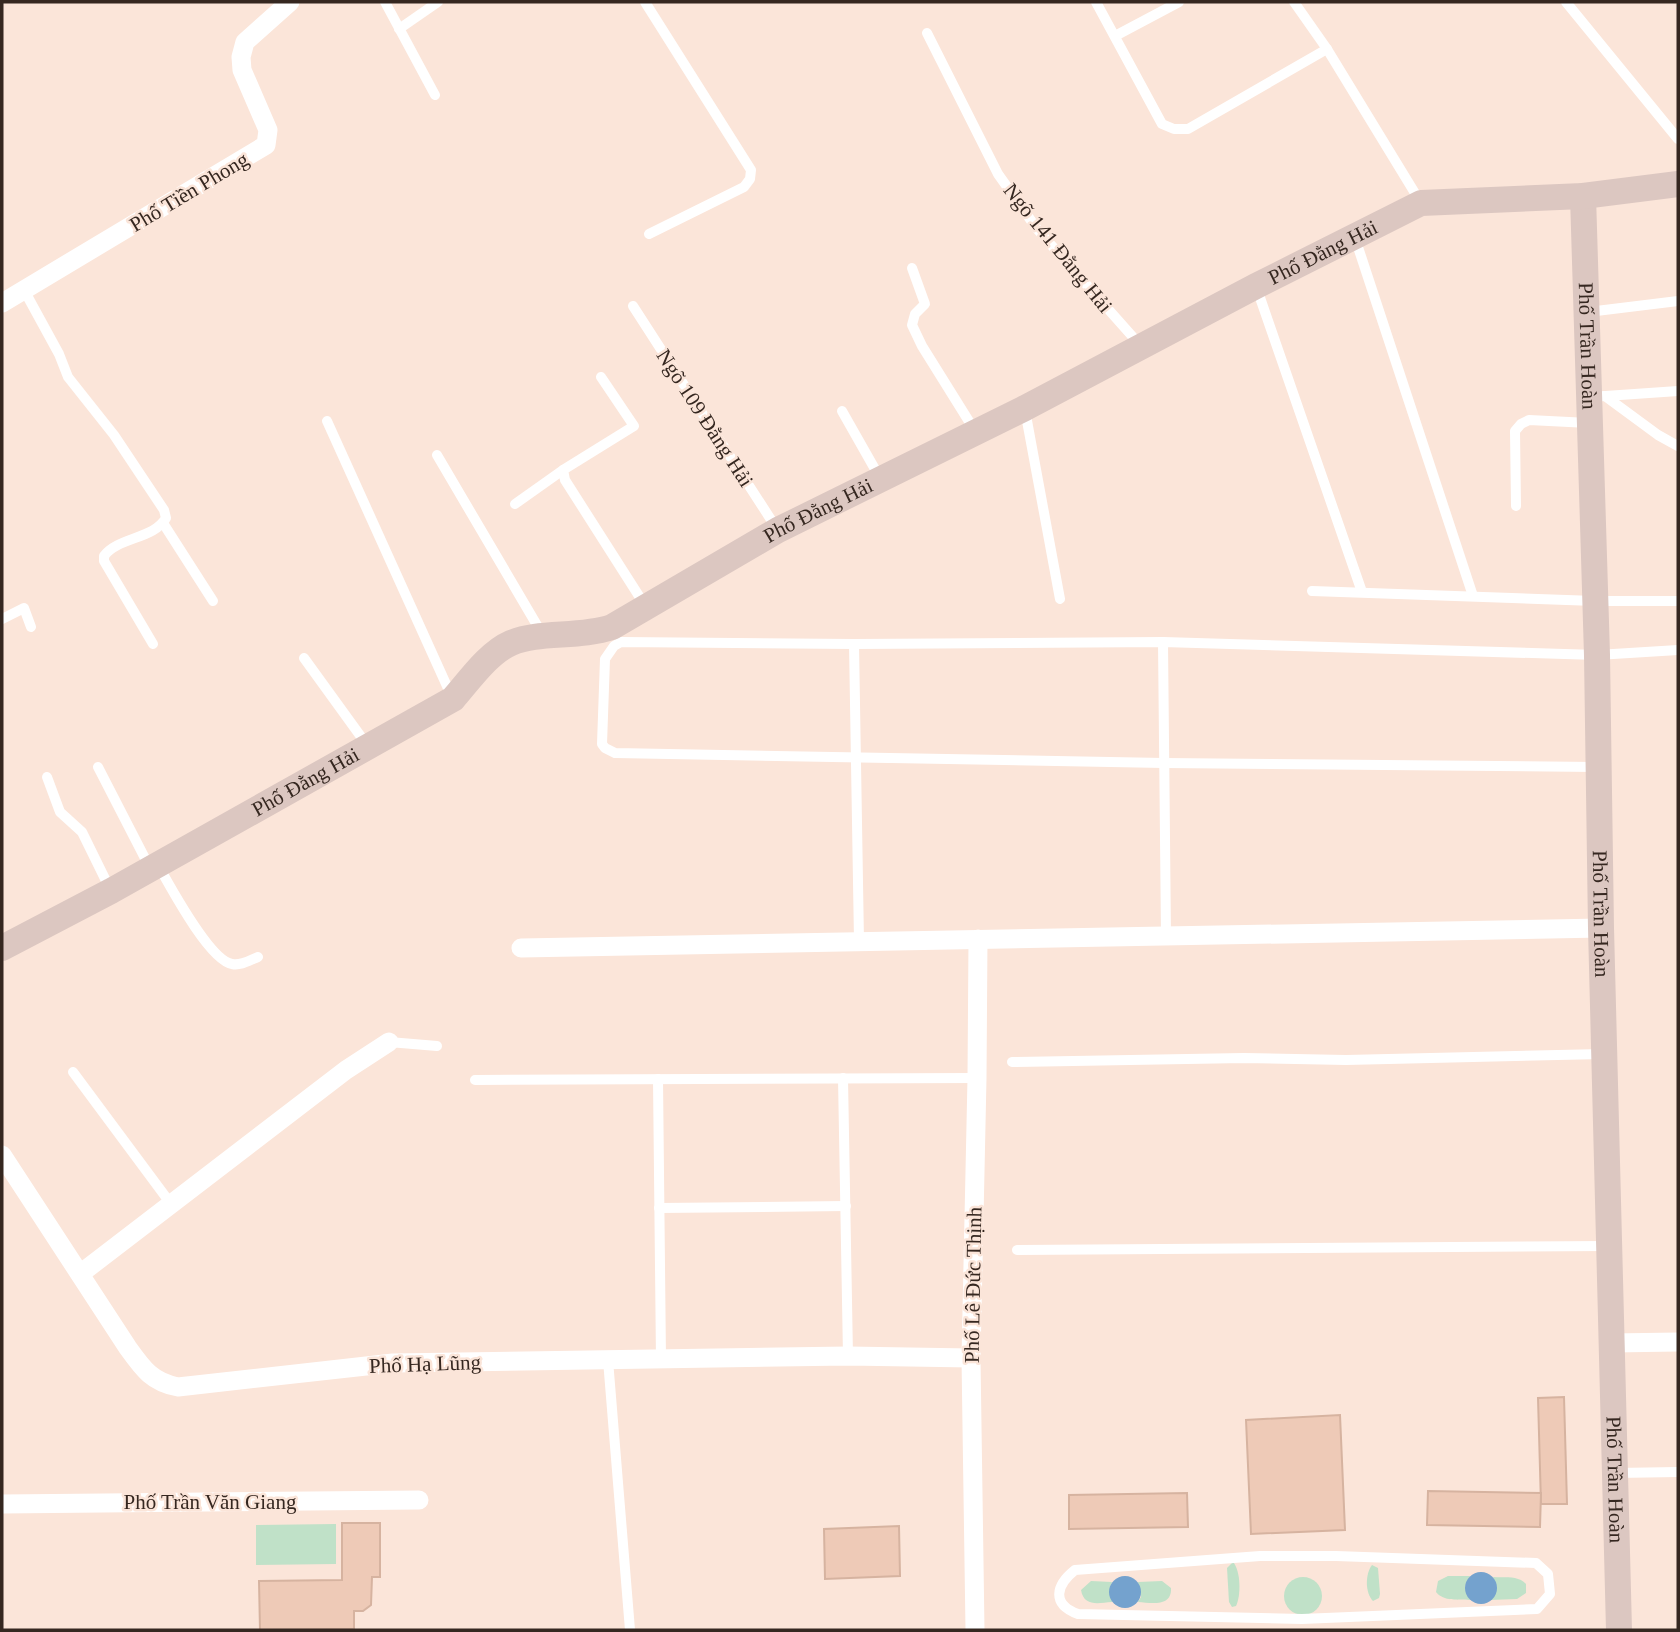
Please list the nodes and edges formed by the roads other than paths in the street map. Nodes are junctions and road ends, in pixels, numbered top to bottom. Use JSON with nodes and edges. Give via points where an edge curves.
{"nodes":[{"id":1,"x":290,"y":2,"type":"edge"},
{"id":2,"x":385,"y":2,"type":"edge"},
{"id":3,"x":438,"y":2,"type":"edge"},
{"id":4,"x":645,"y":2,"type":"edge"},
{"id":5,"x":1096,"y":2,"type":"edge"},
{"id":6,"x":1179,"y":2,"type":"edge"},
{"id":7,"x":1294,"y":2,"type":"edge"},
{"id":8,"x":1566,"y":2,"type":"edge"},
{"id":9,"x":399,"y":29,"type":"junction"},
{"id":10,"x":927,"y":33,"type":"dead end"},
{"id":11,"x":1115,"y":36,"type":"junction"},
{"id":12,"x":1327,"y":50,"type":"junction"},
{"id":13,"x":435,"y":95,"type":"dead end"},
{"id":14,"x":1678,"y":139,"type":"edge"},
{"id":15,"x":1678,"y":184,"type":"edge"},
{"id":16,"x":1583,"y":196,"type":"junction"},
{"id":17,"x":1421,"y":203,"type":"junction"},
{"id":18,"x":649,"y":234,"type":"dead end"},
{"id":19,"x":1355,"y":237,"type":"junction"},
{"id":20,"x":912,"y":268,"type":"dead end"},
{"id":21,"x":1256,"y":286,"type":"junction"},
{"id":22,"x":24,"y":289,"type":"junction"},
{"id":23,"x":1678,"y":301,"type":"edge"},
{"id":24,"x":2,"y":303,"type":"edge"},
{"id":25,"x":633,"y":306,"type":"dead end"},
{"id":26,"x":1588,"y":312,"type":"junction"},
{"id":27,"x":1140,"y":346,"type":"junction"},
{"id":28,"x":601,"y":377,"type":"dead end"},
{"id":29,"x":1678,"y":391,"type":"edge"},
{"id":30,"x":1597,"y":396,"type":"junction"},
{"id":31,"x":1025,"y":408,"type":"junction"},
{"id":32,"x":842,"y":411,"type":"dead end"},
{"id":33,"x":327,"y":421,"type":"dead end"},
{"id":34,"x":1590,"y":423,"type":"junction"},
{"id":35,"x":975,"y":432,"type":"junction"},
{"id":36,"x":1678,"y":446,"type":"edge"},
{"id":37,"x":438,"y":454,"type":"dead end"},
{"id":38,"x":563,"y":470,"type":"junction"},
{"id":39,"x":880,"y":478,"type":"junction"},
{"id":40,"x":515,"y":503,"type":"dead end"},
{"id":41,"x":1516,"y":506,"type":"dead end"},
{"id":42,"x":163,"y":523,"type":"junction"},
{"id":43,"x":778,"y":530,"type":"junction"},
{"id":44,"x":1312,"y":591,"type":"dead end"},
{"id":45,"x":1362,"y":592,"type":"junction"},
{"id":46,"x":1473,"y":596,"type":"junction"},
{"id":47,"x":1060,"y":598,"type":"dead end"},
{"id":48,"x":213,"y":601,"type":"dead end"},
{"id":49,"x":1595,"y":601,"type":"junction"},
{"id":50,"x":1678,"y":601,"type":"edge"},
{"id":51,"x":646,"y":607,"type":"junction"},
{"id":52,"x":2,"y":619,"type":"edge"},
{"id":53,"x":31,"y":627,"type":"dead end"},
{"id":54,"x":544,"y":637,"type":"junction"},
{"id":55,"x":1163,"y":642,"type":"junction"},
{"id":56,"x":153,"y":644,"type":"dead end"},
{"id":57,"x":854,"y":644,"type":"junction"},
{"id":58,"x":1678,"y":650,"type":"edge"},
{"id":59,"x":1597,"y":655,"type":"junction"},
{"id":60,"x":304,"y":658,"type":"dead end"},
{"id":61,"x":453,"y":699,"type":"junction"},
{"id":62,"x":367,"y":746,"type":"junction"},
{"id":63,"x":856,"y":757,"type":"junction"},
{"id":64,"x":1164,"y":763,"type":"junction"},
{"id":65,"x":98,"y":767,"type":"dead end"},
{"id":66,"x":1597,"y":767,"type":"junction"},
{"id":67,"x":47,"y":777,"type":"dead end"},
{"id":68,"x":154,"y":867,"type":"junction"},
{"id":69,"x":111,"y":891,"type":"junction"},
{"id":70,"x":1601,"y":928,"type":"junction"},
{"id":71,"x":1166,"y":936,"type":"junction"},
{"id":72,"x":978,"y":939,"type":"junction"},
{"id":73,"x":859,"y":941,"type":"junction"},
{"id":74,"x":2,"y":948,"type":"edge"},
{"id":75,"x":521,"y":948,"type":"dead end"},
{"id":76,"x":258,"y":957,"type":"dead end"},
{"id":77,"x":389,"y":1042,"type":"joint"},
{"id":78,"x":437,"y":1046,"type":"dead end"},
{"id":79,"x":1604,"y":1054,"type":"junction"},
{"id":80,"x":1012,"y":1062,"type":"dead end"},
{"id":81,"x":73,"y":1072,"type":"dead end"},
{"id":82,"x":843,"y":1078,"type":"junction"},
{"id":83,"x":978,"y":1078,"type":"junction"},
{"id":84,"x":658,"y":1079,"type":"junction"},
{"id":85,"x":475,"y":1080,"type":"dead end"},
{"id":86,"x":2,"y":1155,"type":"edge"},
{"id":87,"x":171,"y":1204,"type":"junction"},
{"id":88,"x":846,"y":1206,"type":"junction"},
{"id":89,"x":659,"y":1208,"type":"junction"},
{"id":90,"x":1610,"y":1247,"type":"junction"},
{"id":91,"x":1017,"y":1250,"type":"dead end"},
{"id":92,"x":80,"y":1274,"type":"junction"},
{"id":93,"x":1678,"y":1342,"type":"edge"},
{"id":94,"x":1612,"y":1343,"type":"junction"},
{"id":95,"x":848,"y":1356,"type":"junction"},
{"id":96,"x":971,"y":1358,"type":"junction"},
{"id":97,"x":608,"y":1360,"type":"junction"},
{"id":98,"x":660,"y":1360,"type":"junction"},
{"id":99,"x":1678,"y":1472,"type":"edge"},
{"id":100,"x":1616,"y":1473,"type":"junction"},
{"id":101,"x":419,"y":1500,"type":"dead end"},
{"id":102,"x":2,"y":1504,"type":"edge"},
{"id":103,"x":1302,"y":1619,"type":"junction"},
{"id":104,"x":630,"y":1630,"type":"edge"},
{"id":105,"x":975,"y":1630,"type":"edge"},
{"id":106,"x":1304,"y":1630,"type":"edge"},
{"id":107,"x":1619,"y":1630,"type":"edge"}],
"edges":[{"from":1,"to":22,"type":"street","name":"Phố Tiền Phong","via":[[246,42],[241,57],[242,70],[268,130],[266,145]]},
{"from":2,"to":9,"type":"lane"},
{"from":3,"to":9,"type":"lane"},
{"from":4,"to":18,"type":"lane","via":[[751,170],[744,187]]},
{"from":5,"to":11,"type":"lane"},
{"from":6,"to":11,"type":"lane"},
{"from":7,"to":12,"type":"lane"},
{"from":8,"to":14,"type":"lane"},
{"from":9,"to":13,"type":"lane"},
{"from":10,"to":27,"type":"lane","name":"Ngõ 141 Đằng Hải","via":[[998,174],[1037,229]]},
{"from":11,"to":12,"type":"lane","via":[[1161,124],[1174,129],[1188,129]]},
{"from":12,"to":17,"type":"lane"},
{"from":15,"to":16,"type":"street","name":"Phố Đằng Hải"},
{"from":16,"to":17,"type":"street","name":"Phố Đằng Hải"},
{"from":16,"to":26,"type":"street","name":"Phố Trần Hoàn"},
{"from":17,"to":19,"type":"street","name":"Phố Đằng Hải"},
{"from":19,"to":21,"type":"street","name":"Phố Đằng Hải"},
{"from":19,"to":46,"type":"lane"},
{"from":20,"to":35,"type":"lane","via":[[925,304],[912,325]]},
{"from":21,"to":27,"type":"street","name":"Phố Đằng Hải"},
{"from":21,"to":45,"type":"lane"},
{"from":22,"to":24,"type":"street","name":"Phố Tiền Phong"},
{"from":22,"to":42,"type":"lane","via":[[75,388],[156,495],[164,510]]},
{"from":23,"to":26,"type":"lane"},
{"from":25,"to":43,"type":"lane","name":"Ngõ 109 Đằng Hải"},
{"from":26,"to":30,"type":"street","name":"Phố Trần Hoàn"},
{"from":27,"to":31,"type":"street","name":"Phố Đằng Hải"},
{"from":28,"to":38,"type":"lane","via":[[634,426]]},
{"from":29,"to":30,"type":"lane"},
{"from":30,"to":34,"type":"street","name":"Phố Trần Hoàn"},
{"from":30,"to":36,"type":"lane"},
{"from":31,"to":35,"type":"street","name":"Phố Đằng Hải"},
{"from":31,"to":47,"type":"lane"},
{"from":32,"to":39,"type":"lane"},
{"from":33,"to":61,"type":"lane"},
{"from":34,"to":41,"type":"lane","via":[[1529,420],[1521,424],[1515,431]]},
{"from":34,"to":49,"type":"street","name":"Phố Trần Hoàn"},
{"from":35,"to":39,"type":"street","name":"Phố Đằng Hải"},
{"from":37,"to":54,"type":"lane"},
{"from":38,"to":40,"type":"lane"},
{"from":38,"to":51,"type":"lane"},
{"from":39,"to":43,"type":"street","name":"Phố Đằng Hải"},
{"from":42,"to":48,"type":"lane"},
{"from":42,"to":56,"type":"lane","via":[[104,556]]},
{"from":43,"to":51,"type":"street","name":"Phố Đằng Hải"},
{"from":44,"to":45,"type":"lane"},
{"from":45,"to":46,"type":"lane"},
{"from":46,"to":49,"type":"lane"},
{"from":49,"to":50,"type":"lane"},
{"from":49,"to":59,"type":"street","name":"Phố Trần Hoàn"},
{"from":51,"to":54,"type":"street","name":"Phố Đằng Hải","via":[[598,632]]},
{"from":52,"to":53,"type":"lane","via":[[24,608]]},
{"from":54,"to":61,"type":"street","name":"Phố Đằng Hải","via":[[512,642],[496,652]]},
{"from":55,"to":57,"type":"lane"},
{"from":55,"to":59,"type":"lane"},
{"from":55,"to":64,"type":"lane"},
{"from":57,"to":63,"type":"lane"},
{"from":57,"to":63,"type":"lane","via":[[621,642],[605,659],[602,744],[615,753]]},
{"from":58,"to":59,"type":"lane"},
{"from":59,"to":66,"type":"street","name":"Phố Trần Hoàn"},
{"from":60,"to":62,"type":"lane"},
{"from":61,"to":62,"type":"street","name":"Phố Đằng Hải"},
{"from":62,"to":68,"type":"street","name":"Phố Đằng Hải"},
{"from":63,"to":64,"type":"lane"},
{"from":63,"to":73,"type":"lane"},
{"from":64,"to":66,"type":"lane"},
{"from":64,"to":71,"type":"lane"},
{"from":65,"to":68,"type":"lane"},
{"from":66,"to":70,"type":"street","name":"Phố Trần Hoàn"},
{"from":67,"to":69,"type":"lane","via":[[60,812],[82,832]]},
{"from":68,"to":69,"type":"street","name":"Phố Đằng Hải"},
{"from":68,"to":76,"type":"lane","via":[[216,955],[238,965]]},
{"from":69,"to":74,"type":"street","name":"Phố Đằng Hải"},
{"from":70,"to":71,"type":"street"},
{"from":70,"to":79,"type":"street","name":"Phố Trần Hoàn"},
{"from":71,"to":72,"type":"street"},
{"from":72,"to":73,"type":"street"},
{"from":72,"to":83,"type":"street","name":"Phố Lê Đức Thịnh"},
{"from":73,"to":75,"type":"street"},
{"from":77,"to":78,"type":"lane"},
{"from":77,"to":87,"type":"street"},
{"from":79,"to":80,"type":"lane"},
{"from":79,"to":90,"type":"street","name":"Phố Trần Hoàn"},
{"from":81,"to":87,"type":"lane"},
{"from":82,"to":83,"type":"lane"},
{"from":82,"to":84,"type":"lane"},
{"from":82,"to":88,"type":"lane"},
{"from":83,"to":96,"type":"street","name":"Phố Lê Đức Thịnh"},
{"from":84,"to":85,"type":"lane"},
{"from":84,"to":89,"type":"lane"},
{"from":86,"to":92,"type":"street","name":"Phố Hạ Lũng"},
{"from":87,"to":92,"type":"street"},
{"from":88,"to":89,"type":"lane"},
{"from":88,"to":95,"type":"lane"},
{"from":89,"to":98,"type":"lane"},
{"from":90,"to":91,"type":"lane"},
{"from":90,"to":94,"type":"street","name":"Phố Trần Hoàn"},
{"from":92,"to":97,"type":"street","name":"Phố Hạ Lũng","via":[[145,1371],[162,1384],[178,1387],[393,1363]]},
{"from":93,"to":94,"type":"street"},
{"from":94,"to":100,"type":"street","name":"Phố Trần Hoàn"},
{"from":95,"to":96,"type":"street","name":"Phố Hạ Lũng"},
{"from":95,"to":98,"type":"street","name":"Phố Hạ Lũng"},
{"from":96,"to":105,"type":"street","name":"Phố Lê Đức Thịnh"},
{"from":97,"to":98,"type":"street","name":"Phố Hạ Lũng"},
{"from":97,"to":104,"type":"lane"},
{"from":99,"to":100,"type":"lane"},
{"from":100,"to":107,"type":"street","name":"Phố Trần Hoàn"},
{"from":101,"to":102,"type":"street","name":"Phố Trần Văn Giang"},
{"from":103,"to":103,"type":"lane","via":[[1536,1609],[1550,1594],[1548,1574],[1536,1563],[1259,1556],[1075,1570],[1059,1590],[1066,1609],[1078,1614]]},
{"from":103,"to":106,"type":"lane"}]}
